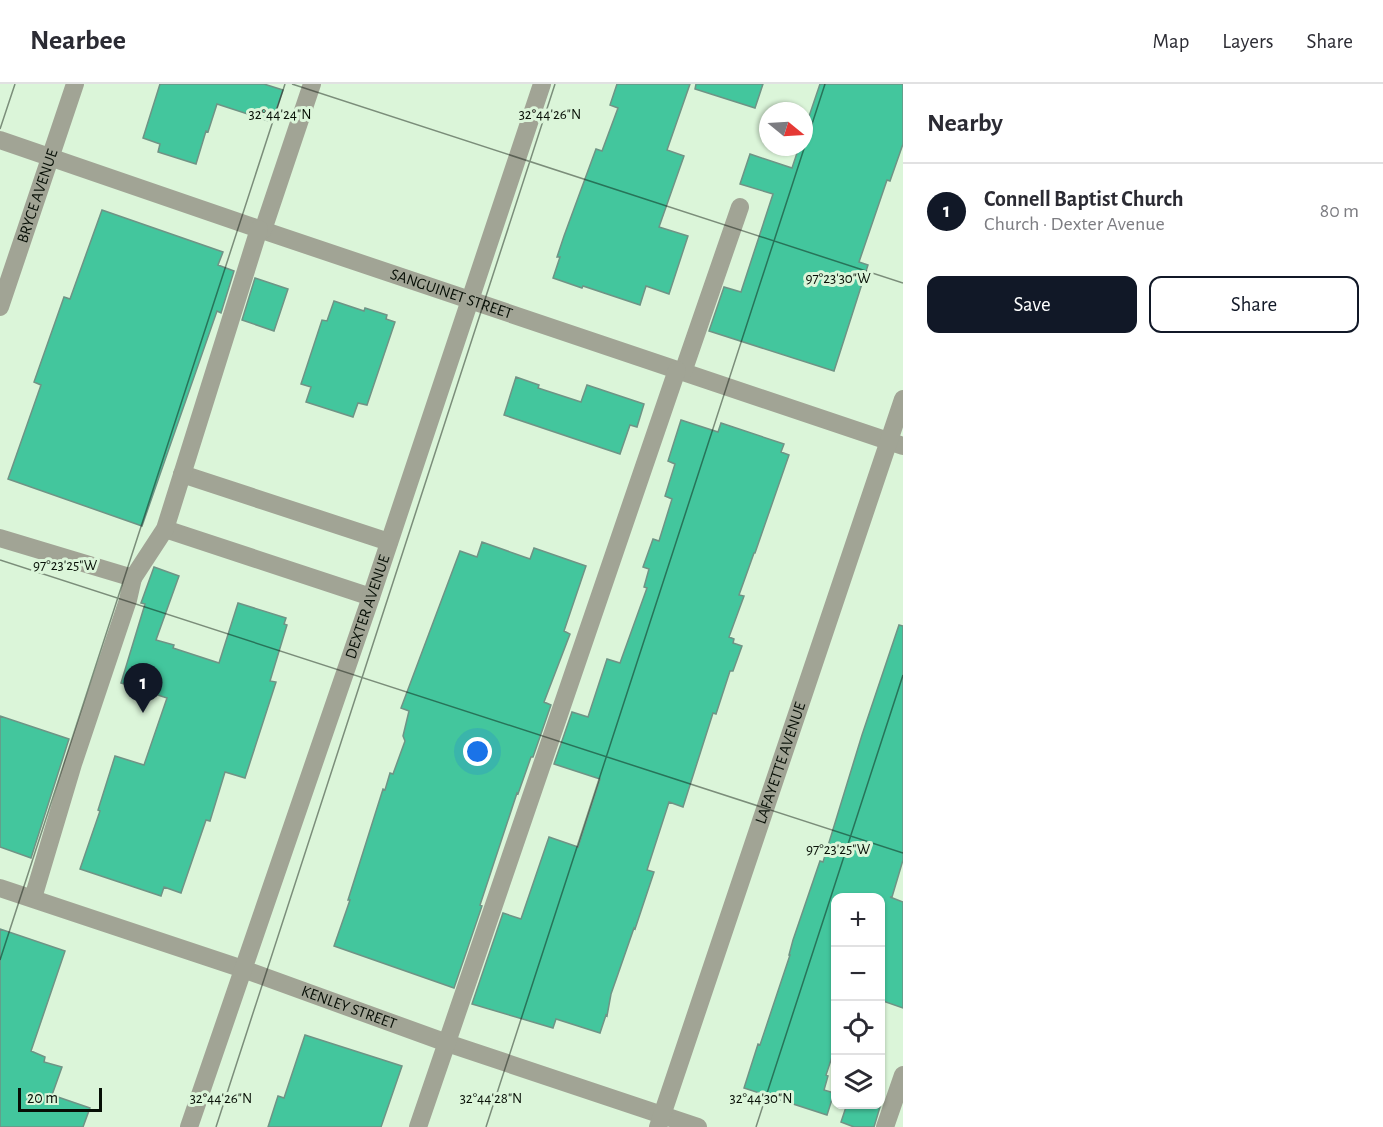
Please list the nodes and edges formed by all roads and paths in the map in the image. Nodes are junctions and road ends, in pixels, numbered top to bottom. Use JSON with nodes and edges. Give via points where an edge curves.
{"nodes":[{"id":1,"x":75,"y":84,"type":"edge"},
{"id":2,"x":312,"y":84,"type":"edge"},
{"id":3,"x":542,"y":84,"type":"edge"},
{"id":4,"x":0,"y":140,"type":"edge"},
{"id":5,"x":50,"y":158,"type":"junction"},
{"id":6,"x":740,"y":207,"type":"dead end"},
{"id":7,"x":261,"y":230,"type":"junction"},
{"id":8,"x":470,"y":300,"type":"junction"},
{"id":9,"x":0,"y":307,"type":"edge"},
{"id":10,"x":680,"y":371,"type":"junction"},
{"id":11,"x":903,"y":399,"type":"edge"},
{"id":12,"x":896,"y":443,"type":"edge"},
{"id":13,"x":182,"y":474,"type":"junction"},
{"id":14,"x":165,"y":529,"type":"junction"},
{"id":15,"x":0,"y":538,"type":"edge"},
{"id":16,"x":389,"y":542,"type":"junction"},
{"id":17,"x":133,"y":578,"type":"junction"},
{"id":18,"x":371,"y":597,"type":"junction"},
{"id":19,"x":0,"y":888,"type":"edge"},
{"id":20,"x":33,"y":898,"type":"junction"},
{"id":21,"x":243,"y":969,"type":"junction"},
{"id":22,"x":447,"y":1043,"type":"junction"},
{"id":23,"x":903,"y":1075,"type":"edge"},
{"id":24,"x":660,"y":1121,"type":"edge"},
{"id":25,"x":189,"y":1127,"type":"edge"},
{"id":26,"x":418,"y":1127,"type":"edge"},
{"id":27,"x":698,"y":1127,"type":"edge"},
{"id":28,"x":885,"y":1127,"type":"edge"}],
"edges":[{"from":1,"to":5,"type":"street","name":"BRYCE AVENUE"},
{"from":2,"to":7,"type":"street"},
{"from":3,"to":8,"type":"street","name":"DEXTER AVENUE"},
{"from":4,"to":5,"type":"street","name":"SANGUINET STREET"},
{"from":5,"to":7,"type":"street","name":"SANGUINET STREET"},
{"from":5,"to":9,"type":"street","name":"BRYCE AVENUE"},
{"from":6,"to":10,"type":"street"},
{"from":7,"to":8,"type":"street","name":"SANGUINET STREET"},
{"from":7,"to":13,"type":"street"},
{"from":8,"to":10,"type":"street","name":"SANGUINET STREET"},
{"from":8,"to":16,"type":"street","name":"DEXTER AVENUE"},
{"from":10,"to":12,"type":"street","name":"SANGUINET STREET"},
{"from":10,"to":22,"type":"street"},
{"from":11,"to":12,"type":"street","name":"LAFAYETTE AVENUE"},
{"from":12,"to":24,"type":"street","name":"LAFAYETTE AVENUE"},
{"from":13,"to":14,"type":"street"},
{"from":13,"to":16,"type":"street"},
{"from":14,"to":17,"type":"street"},
{"from":14,"to":18,"type":"street"},
{"from":15,"to":17,"type":"street"},
{"from":16,"to":18,"type":"street","name":"DEXTER AVENUE"},
{"from":17,"to":20,"type":"street"},
{"from":18,"to":21,"type":"street","name":"DEXTER AVENUE"},
{"from":19,"to":20,"type":"street","name":"KENLEY STREET"},
{"from":20,"to":21,"type":"street","name":"KENLEY STREET"},
{"from":21,"to":22,"type":"street","name":"KENLEY STREET"},
{"from":21,"to":25,"type":"street","name":"DEXTER AVENUE"},
{"from":22,"to":24,"type":"street","name":"KENLEY STREET"},
{"from":22,"to":26,"type":"street"},
{"from":23,"to":28,"type":"street"},
{"from":24,"to":27,"type":"street","name":"KENLEY STREET"}]}
